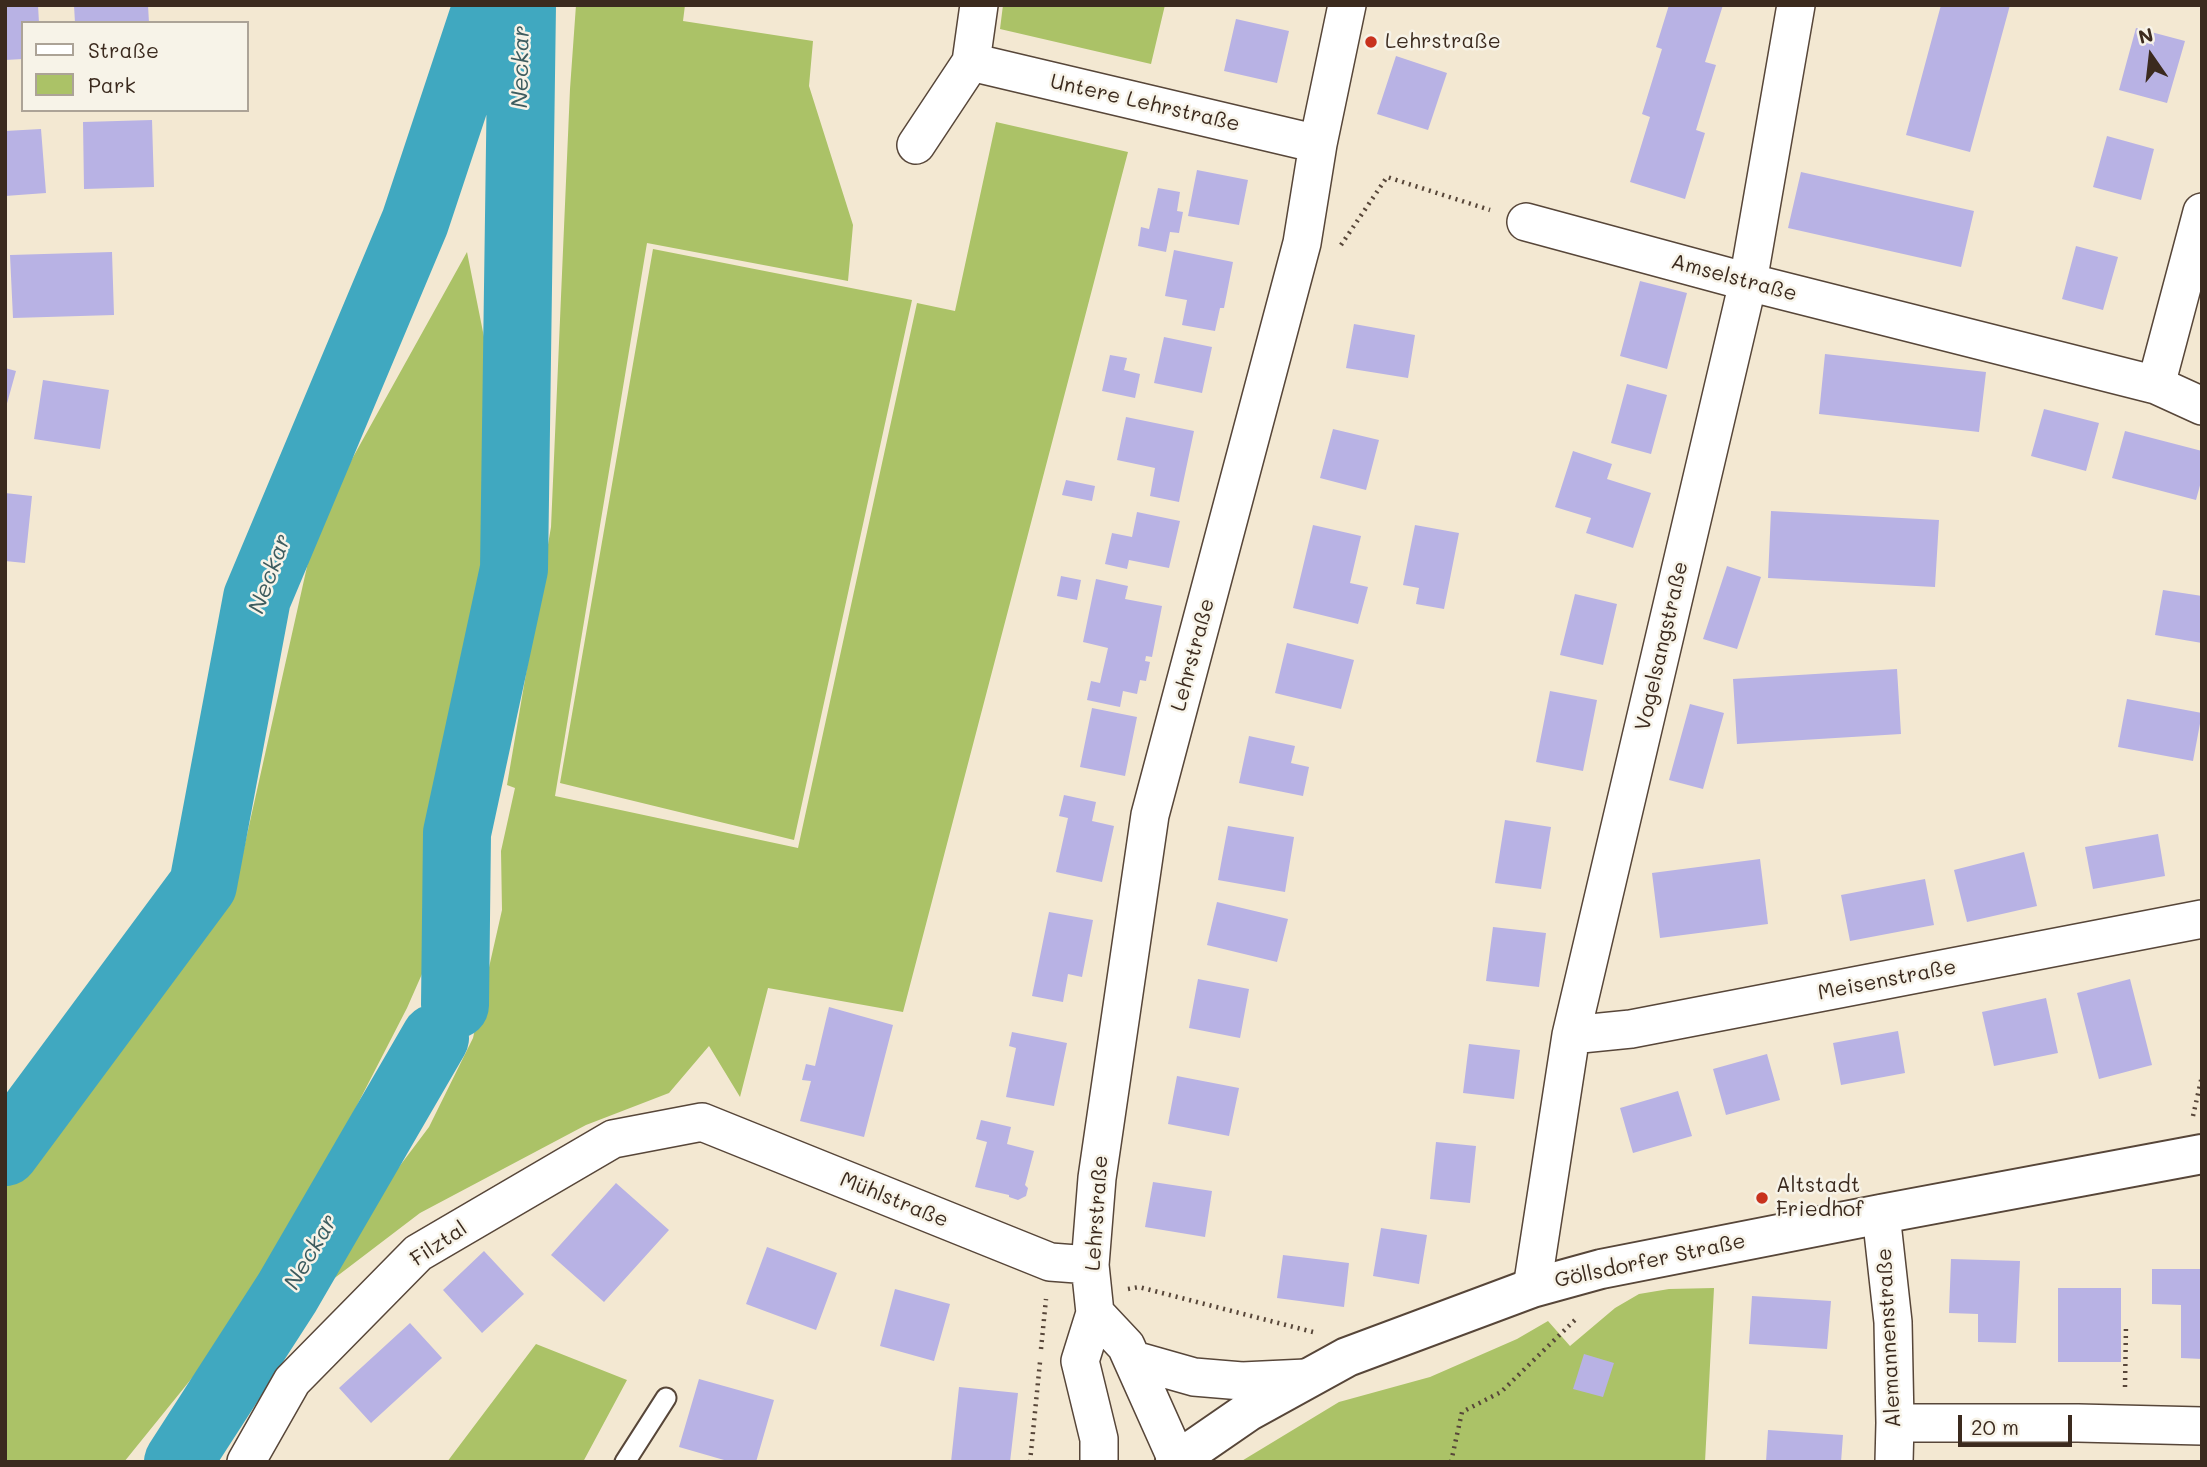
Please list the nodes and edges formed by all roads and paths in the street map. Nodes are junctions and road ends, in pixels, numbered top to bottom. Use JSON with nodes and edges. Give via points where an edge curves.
{"nodes":[{"id":1,"x":979,"y":5,"type":"edge"},
{"id":2,"x":1347,"y":5,"type":"edge"},
{"id":3,"x":1796,"y":5,"type":"edge"},
{"id":4,"x":971,"y":62,"type":"junction"},
{"id":5,"x":1318,"y":144,"type":"junction"},
{"id":6,"x":916,"y":145,"type":"dead end"},
{"id":7,"x":2202,"y":212,"type":"edge"},
{"id":8,"x":1526,"y":222,"type":"joint"},
{"id":9,"x":1302,"y":243,"type":"junction"},
{"id":10,"x":1748,"y":282,"type":"junction"},
{"id":11,"x":2156,"y":385,"type":"junction"},
{"id":12,"x":2202,"y":406,"type":"edge"},
{"id":13,"x":2202,"y":919,"type":"edge"},
{"id":14,"x":1572,"y":1035,"type":"junction"},
{"id":15,"x":702,"y":1122,"type":"joint"},
{"id":16,"x":2202,"y":1154,"type":"edge"},
{"id":17,"x":1881,"y":1214,"type":"junction"},
{"id":18,"x":1601,"y":1269,"type":"junction"},
{"id":19,"x":1532,"y":1288,"type":"junction"},
{"id":20,"x":1093,"y":1290,"type":"junction"},
{"id":21,"x":1046,"y":1297,"type":"dead end"},
{"id":22,"x":2126,"y":1325,"type":"dead end"},
{"id":23,"x":1347,"y":1357,"type":"junction"},
{"id":24,"x":1134,"y":1360,"type":"junction"},
{"id":25,"x":1306,"y":1378,"type":"junction"},
{"id":26,"x":666,"y":1398,"type":"dead end"},
{"id":27,"x":1895,"y":1423,"type":"junction"},
{"id":28,"x":2124,"y":1424,"type":"junction"},
{"id":29,"x":2202,"y":1426,"type":"edge"},
{"id":30,"x":1176,"y":1461,"type":"edge"},
{"id":31,"x":246,"y":1462,"type":"edge"},
{"id":32,"x":625,"y":1462,"type":"edge"},
{"id":33,"x":1099,"y":1462,"type":"edge"},
{"id":34,"x":1451,"y":1462,"type":"edge"},
{"id":35,"x":1894,"y":1462,"type":"edge"}],
"edges":[{"from":1,"to":4,"type":"street"},
{"from":2,"to":5,"type":"street","name":"Lehrstraße"},
{"from":3,"to":10,"type":"street","name":"Vogelsangstraße"},
{"from":4,"to":5,"type":"street","name":"Untere Lehrstraße"},
{"from":4,"to":6,"type":"street"},
{"from":5,"to":9,"type":"street","name":"Lehrstraße"},
{"from":7,"to":11,"type":"street"},
{"from":8,"to":9,"type":"path","via":[[1387,177],[1338,250]]},
{"from":8,"to":10,"type":"street","name":"Amselstraße"},
{"from":9,"to":20,"type":"street","name":"Lehrstraße","via":[[1150,815],[1097,1178]]},
{"from":10,"to":11,"type":"street","name":"Amselstraße"},
{"from":10,"to":14,"type":"street","name":"Vogelsangstraße"},
{"from":11,"to":12,"type":"street","name":"Amselstraße"},
{"from":13,"to":14,"type":"street","name":"Meisenstraße","via":[[1631,1029]]},
{"from":14,"to":19,"type":"street","name":"Vogelsangstraße"},
{"from":15,"to":20,"type":"street","name":"Mühlstraße","via":[[1050,1262]]},
{"from":15,"to":31,"type":"street","name":"Filztal","via":[[613,1139],[418,1253],[292,1381]]},
{"from":16,"to":17,"type":"street","name":"Göllsdorfer Straße"},
{"from":17,"to":18,"type":"street","name":"Göllsdorfer Straße"},
{"from":17,"to":27,"type":"street","name":"Alemannenstraße","via":[[1893,1322]]},
{"from":18,"to":19,"type":"street","name":"Göllsdorfer Straße"},
{"from":18,"to":34,"type":"path","via":[[1580,1315],[1501,1392],[1462,1412]]},
{"from":19,"to":23,"type":"street","name":"Göllsdorfer Straße"},
{"from":20,"to":21,"type":"path"},
{"from":20,"to":23,"type":"path","via":[[1139,1287],[1319,1334]]},
{"from":20,"to":24,"type":"street"},
{"from":20,"to":33,"type":"street","name":"Lehrstraße","via":[[1080,1361]]},
{"from":22,"to":28,"type":"path"},
{"from":23,"to":25,"type":"street","name":"Göllsdorfer Straße"},
{"from":24,"to":25,"type":"street","via":[[1194,1377],[1242,1381]]},
{"from":24,"to":30,"type":"street"},
{"from":25,"to":30,"type":"street","name":"Göllsdorfer Straße"},
{"from":26,"to":32,"type":"lane"},
{"from":27,"to":28,"type":"street"},
{"from":27,"to":35,"type":"street","name":"Alemannenstraße"},
{"from":28,"to":29,"type":"street"}]}
